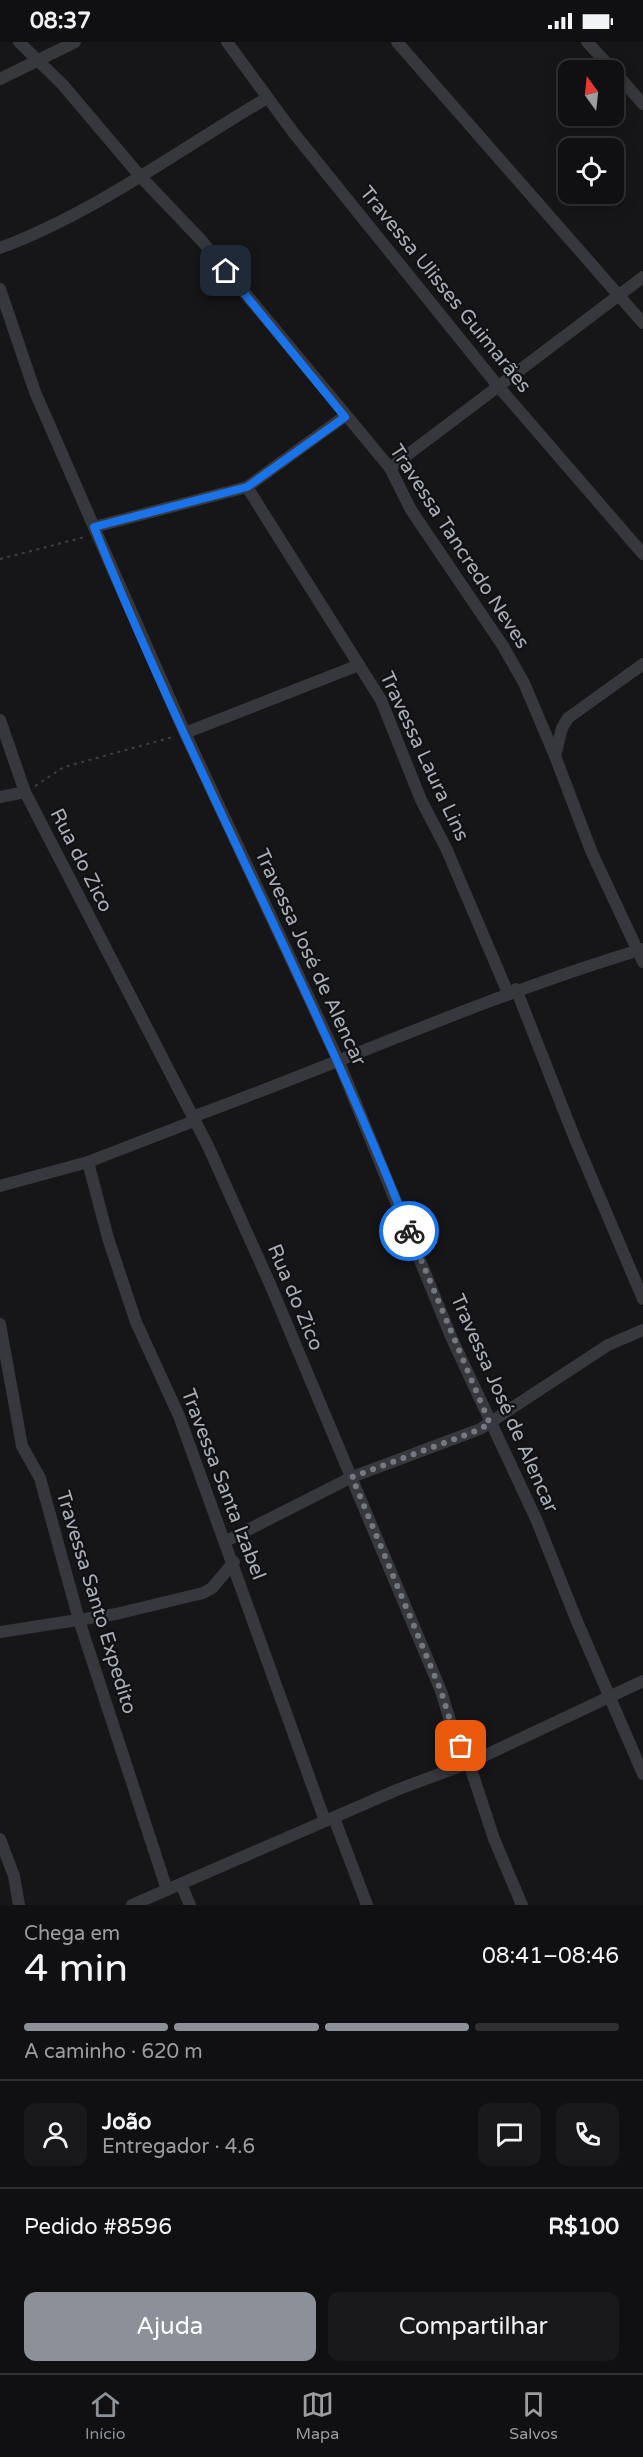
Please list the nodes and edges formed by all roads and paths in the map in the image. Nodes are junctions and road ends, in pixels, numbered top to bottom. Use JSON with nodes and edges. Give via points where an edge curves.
{"nodes":[{"id":1,"x":19,"y":42,"type":"edge"},
{"id":2,"x":75,"y":42,"type":"edge"},
{"id":3,"x":227,"y":42,"type":"edge"},
{"id":4,"x":397,"y":42,"type":"edge"},
{"id":5,"x":587,"y":42,"type":"edge"},
{"id":6,"x":603,"y":60,"type":"edge"},
{"id":7,"x":36,"y":62,"type":"junction"},
{"id":8,"x":0,"y":79,"type":"edge"},
{"id":9,"x":624,"y":83,"type":"edge"},
{"id":10,"x":267,"y":98,"type":"junction"},
{"id":11,"x":643,"y":104,"type":"edge"},
{"id":12,"x":140,"y":176,"type":"junction"},
{"id":13,"x":0,"y":248,"type":"edge"},
{"id":14,"x":643,"y":277,"type":"edge"},
{"id":15,"x":0,"y":289,"type":"edge"},
{"id":16,"x":619,"y":293,"type":"junction"},
{"id":17,"x":643,"y":324,"type":"edge"},
{"id":18,"x":498,"y":386,"type":"junction"},
{"id":19,"x":345,"y":417,"type":"junction"},
{"id":20,"x":390,"y":468,"type":"junction"},
{"id":21,"x":247,"y":487,"type":"junction"},
{"id":22,"x":95,"y":531,"type":"junction"},
{"id":23,"x":643,"y":554,"type":"edge"},
{"id":24,"x":0,"y":559,"type":"edge"},
{"id":25,"x":643,"y":664,"type":"edge"},
{"id":26,"x":359,"y":665,"type":"junction"},
{"id":27,"x":0,"y":720,"type":"edge"},
{"id":28,"x":185,"y":733,"type":"junction"},
{"id":29,"x":555,"y":756,"type":"junction"},
{"id":30,"x":25,"y":792,"type":"junction"},
{"id":31,"x":0,"y":797,"type":"edge"},
{"id":32,"x":641,"y":954,"type":"edge"},
{"id":33,"x":512,"y":991,"type":"junction"},
{"id":34,"x":339,"y":1062,"type":"junction"},
{"id":35,"x":193,"y":1119,"type":"junction"},
{"id":36,"x":88,"y":1162,"type":"junction"},
{"id":37,"x":0,"y":1186,"type":"edge"},
{"id":38,"x":643,"y":1299,"type":"edge"},
{"id":39,"x":0,"y":1324,"type":"edge"},
{"id":40,"x":643,"y":1330,"type":"edge"},
{"id":41,"x":490,"y":1424,"type":"junction"},
{"id":42,"x":352,"y":1477,"type":"junction"},
{"id":43,"x":226,"y":1541,"type":"junction"},
{"id":44,"x":234,"y":1562,"type":"junction"},
{"id":45,"x":79,"y":1620,"type":"junction"},
{"id":46,"x":0,"y":1632,"type":"edge"},
{"id":47,"x":643,"y":1681,"type":"edge"},
{"id":48,"x":610,"y":1696,"type":"junction"},
{"id":49,"x":469,"y":1763,"type":"junction"},
{"id":50,"x":643,"y":1774,"type":"edge"},
{"id":51,"x":330,"y":1820,"type":"junction"},
{"id":52,"x":0,"y":1839,"type":"edge"},
{"id":53,"x":181,"y":1884,"type":"junction"},
{"id":54,"x":167,"y":1890,"type":"junction"},
{"id":55,"x":19,"y":1905,"type":"edge"},
{"id":56,"x":132,"y":1905,"type":"edge"},
{"id":57,"x":190,"y":1905,"type":"edge"},
{"id":58,"x":367,"y":1905,"type":"edge"},
{"id":59,"x":522,"y":1905,"type":"edge"}],
"edges":[{"from":1,"to":7,"type":"street","name":"Travessa Tancredo Neves"},
{"from":2,"to":7,"type":"street"},
{"from":3,"to":10,"type":"street","name":"Travessa Ulisses Guimarães"},
{"from":4,"to":16,"type":"street"},
{"from":5,"to":6,"type":"street"},
{"from":7,"to":8,"type":"street"},
{"from":7,"to":12,"type":"street","name":"Travessa Tancredo Neves","via":[[63,85]]},
{"from":9,"to":11,"type":"street"},
{"from":10,"to":12,"type":"street"},
{"from":10,"to":18,"type":"street","name":"Travessa Ulisses Guimarães"},
{"from":12,"to":13,"type":"street","via":[[60,222]]},
{"from":12,"to":19,"type":"street","name":"Travessa Tancredo Neves","via":[[201,240]]},
{"from":14,"to":16,"type":"street"},
{"from":15,"to":22,"type":"street","name":"Travessa José de Alencar","via":[[35,392]]},
{"from":16,"to":17,"type":"street"},
{"from":16,"to":18,"type":"street"},
{"from":18,"to":20,"type":"street"},
{"from":18,"to":23,"type":"street","name":"Travessa Ulisses Guimarães"},
{"from":19,"to":20,"type":"street","name":"Travessa Tancredo Neves"},
{"from":19,"to":21,"type":"street"},
{"from":20,"to":29,"type":"street","name":"Travessa Tancredo Neves","via":[[430,540],[503,646],[524,683]]},
{"from":21,"to":22,"type":"street"},
{"from":21,"to":26,"type":"street","name":"Travessa Laura Lins"},
{"from":22,"to":24,"type":"path"},
{"from":22,"to":28,"type":"street","name":"Travessa José de Alencar"},
{"from":25,"to":29,"type":"street","via":[[568,718],[561,728]]},
{"from":26,"to":28,"type":"street"},
{"from":26,"to":33,"type":"street","name":"Travessa Laura Lins","via":[[381,700],[421,800]]},
{"from":27,"to":30,"type":"street","name":"Rua do Zico"},
{"from":28,"to":30,"type":"path","via":[[64,767]]},
{"from":28,"to":34,"type":"street","name":"Travessa José de Alencar"},
{"from":29,"to":32,"type":"street","name":"Travessa Tancredo Neves","via":[[592,853]]},
{"from":30,"to":31,"type":"street"},
{"from":30,"to":35,"type":"street","name":"Rua do Zico"},
{"from":32,"to":33,"type":"street"},
{"from":33,"to":34,"type":"street"},
{"from":33,"to":38,"type":"street","name":"Travessa Laura Lins"},
{"from":34,"to":35,"type":"street"},
{"from":34,"to":41,"type":"street","name":"Travessa José de Alencar"},
{"from":35,"to":36,"type":"street"},
{"from":35,"to":42,"type":"street","name":"Rua do Zico","via":[[270,1284]]},
{"from":36,"to":37,"type":"street"},
{"from":36,"to":43,"type":"street","name":"Travessa Santa Izabel","via":[[136,1322],[179,1416]]},
{"from":39,"to":45,"type":"street","name":"Travessa Santo Expedito","via":[[22,1446],[40,1478]]},
{"from":40,"to":41,"type":"street","via":[[608,1345]]},
{"from":41,"to":42,"type":"street"},
{"from":41,"to":48,"type":"street","name":"Travessa José de Alencar","via":[[533,1511]]},
{"from":42,"to":43,"type":"street"},
{"from":42,"to":49,"type":"street","name":"Rua do Zico"},
{"from":43,"to":44,"type":"street","name":"Travessa Santa Izabel"},
{"from":44,"to":45,"type":"street","via":[[209,1591]]},
{"from":44,"to":51,"type":"street","name":"Travessa Santa Izabel"},
{"from":45,"to":46,"type":"street"},
{"from":45,"to":54,"type":"street","name":"Travessa Santo Expedito"},
{"from":47,"to":48,"type":"street"},
{"from":48,"to":49,"type":"street"},
{"from":48,"to":50,"type":"street","name":"Travessa José de Alencar"},
{"from":49,"to":51,"type":"street"},
{"from":49,"to":59,"type":"street","name":"Rua do Zico","via":[[494,1839]]},
{"from":51,"to":53,"type":"street"},
{"from":51,"to":58,"type":"street","name":"Travessa Santa Izabel"},
{"from":52,"to":55,"type":"street","via":[[14,1876]]},
{"from":53,"to":54,"type":"street"},
{"from":53,"to":57,"type":"street"},
{"from":54,"to":56,"type":"street"}]}
